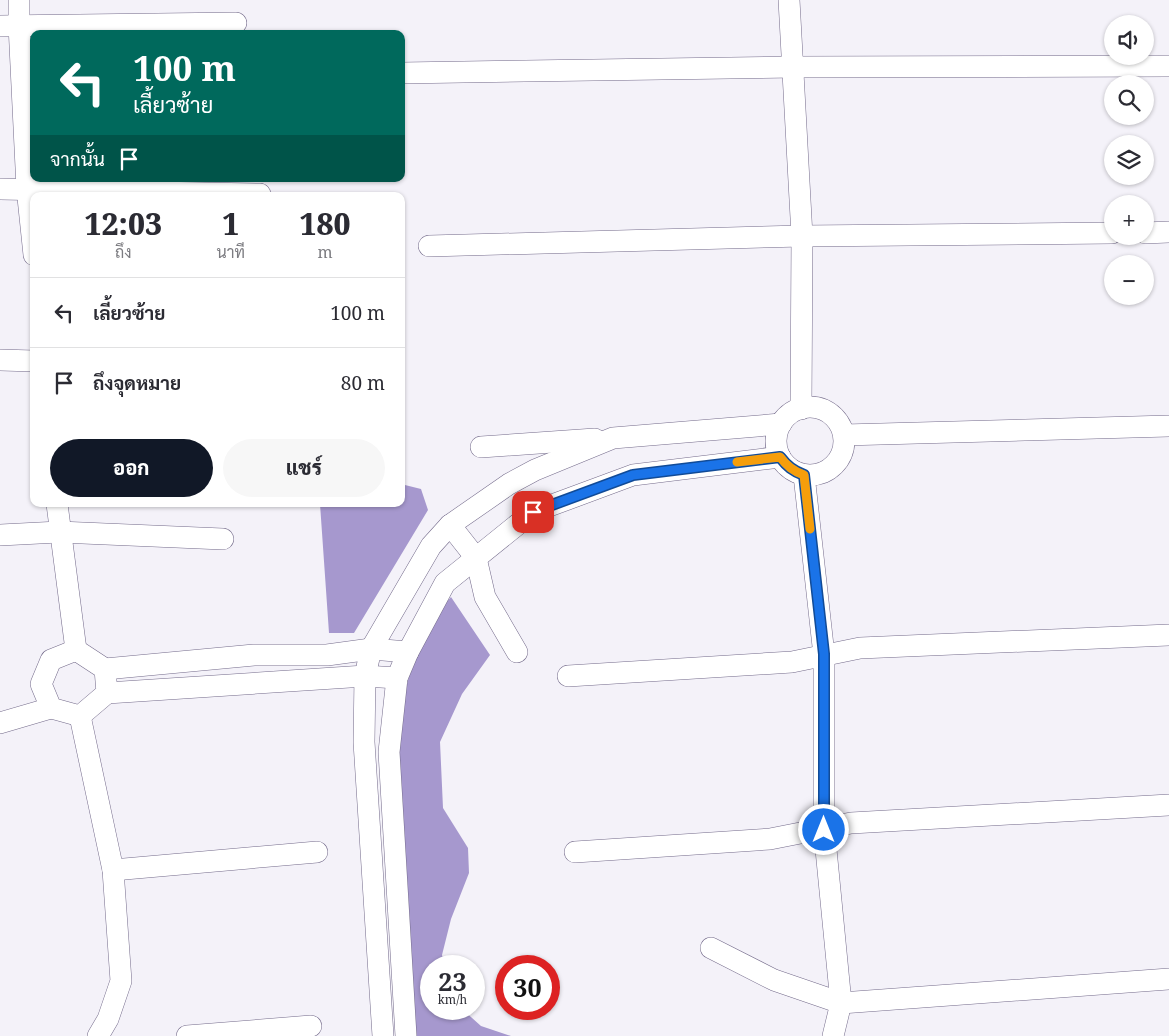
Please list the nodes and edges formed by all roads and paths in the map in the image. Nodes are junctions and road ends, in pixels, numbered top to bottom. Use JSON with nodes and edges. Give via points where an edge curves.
{"nodes":[{"id":1,"x":19,"y":0,"type":"edge"},
{"id":2,"x":790,"y":0,"type":"edge"},
{"id":3,"x":236,"y":23,"type":"dead end"},
{"id":4,"x":9,"y":26,"type":"edge"},
{"id":5,"x":1169,"y":66,"type":"edge"},
{"id":6,"x":793,"y":67,"type":"junction"},
{"id":7,"x":405,"y":73,"type":"edge"},
{"id":8,"x":27,"y":188,"type":"junction"},
{"id":9,"x":0,"y":189,"type":"edge"},
{"id":10,"x":182,"y":192,"type":"edge"},
{"id":11,"x":30,"y":217,"type":"edge"},
{"id":12,"x":1169,"y":232,"type":"edge"},
{"id":13,"x":1104,"y":233,"type":"edge"},
{"id":14,"x":1154,"y":233,"type":"edge"},
{"id":15,"x":802,"y":236,"type":"junction"},
{"id":16,"x":429,"y":246,"type":"dead end"},
{"id":17,"x":0,"y":360,"type":"edge"},
{"id":18,"x":30,"y":361,"type":"edge"},
{"id":19,"x":801,"y":409,"type":"junction"},
{"id":20,"x":781,"y":424,"type":"junction"},
{"id":21,"x":1169,"y":426,"type":"edge"},
{"id":22,"x":844,"y":435,"type":"junction"},
{"id":23,"x":612,"y":438,"type":"junction"},
{"id":24,"x":481,"y":447,"type":"dead end"},
{"id":25,"x":780,"y":457,"type":"junction"},
{"id":26,"x":804,"y":475,"type":"junction"},
{"id":27,"x":509,"y":484,"type":"junction"},
{"id":28,"x":57,"y":507,"type":"edge"},
{"id":29,"x":533,"y":512,"type":"junction"},
{"id":30,"x":450,"y":525,"type":"junction"},
{"id":31,"x":59,"y":532,"type":"junction"},
{"id":32,"x":0,"y":535,"type":"edge"},
{"id":33,"x":223,"y":539,"type":"dead end"},
{"id":34,"x":476,"y":558,"type":"junction"},
{"id":35,"x":1169,"y":636,"type":"edge"},
{"id":36,"x":371,"y":649,"type":"junction"},
{"id":37,"x":76,"y":650,"type":"junction"},
{"id":38,"x":408,"y":652,"type":"junction"},
{"id":39,"x":517,"y":652,"type":"dead end"},
{"id":40,"x":824,"y":654,"type":"junction"},
{"id":41,"x":105,"y":669,"type":"junction"},
{"id":42,"x":365,"y":676,"type":"junction"},
{"id":43,"x":568,"y":676,"type":"dead end"},
{"id":44,"x":397,"y":678,"type":"junction"},
{"id":45,"x":107,"y":693,"type":"junction"},
{"id":46,"x":51,"y":708,"type":"junction"},
{"id":47,"x":80,"y":716,"type":"junction"},
{"id":48,"x":0,"y":722,"type":"edge"},
{"id":49,"x":1169,"y":806,"type":"edge"},
{"id":50,"x":824,"y":830,"type":"junction"},
{"id":51,"x":317,"y":852,"type":"dead end"},
{"id":52,"x":575,"y":852,"type":"dead end"},
{"id":53,"x":113,"y":870,"type":"junction"},
{"id":54,"x":710,"y":948,"type":"dead end"},
{"id":55,"x":1169,"y":979,"type":"edge"},
{"id":56,"x":841,"y":1003,"type":"junction"},
{"id":57,"x":311,"y":1026,"type":"dead end"},
{"id":58,"x":98,"y":1036,"type":"edge"},
{"id":59,"x":187,"y":1036,"type":"edge"},
{"id":60,"x":383,"y":1036,"type":"edge"},
{"id":61,"x":406,"y":1036,"type":"edge"},
{"id":62,"x":833,"y":1036,"type":"edge"}],
"edges":[{"from":1,"to":4,"type":"street"},
{"from":2,"to":6,"type":"street"},
{"from":3,"to":4,"type":"street"},
{"from":4,"to":8,"type":"street"},
{"from":5,"to":6,"type":"street"},
{"from":6,"to":7,"type":"street"},
{"from":6,"to":15,"type":"street"},
{"from":8,"to":9,"type":"street"},
{"from":8,"to":10,"type":"street"},
{"from":8,"to":11,"type":"street"},
{"from":12,"to":14,"type":"street"},
{"from":13,"to":15,"type":"street"},
{"from":15,"to":16,"type":"street"},
{"from":15,"to":19,"type":"street"},
{"from":17,"to":18,"type":"street"},
{"from":19,"to":20,"type":"street"},
{"from":19,"to":22,"type":"street","via":[[823,410],[833,416]]},
{"from":20,"to":23,"type":"street"},
{"from":20,"to":25,"type":"street","via":[[777,440]]},
{"from":21,"to":22,"type":"street"},
{"from":22,"to":26,"type":"street","via":[[844,446],[834,465],[825,472]]},
{"from":23,"to":24,"type":"street"},
{"from":23,"to":27,"type":"street"},
{"from":25,"to":26,"type":"street","via":[[794,471]]},
{"from":25,"to":29,"type":"street","via":[[633,475]]},
{"from":26,"to":40,"type":"street"},
{"from":27,"to":29,"type":"street"},
{"from":27,"to":30,"type":"street"},
{"from":28,"to":31,"type":"street"},
{"from":29,"to":34,"type":"street"},
{"from":30,"to":34,"type":"street"},
{"from":30,"to":36,"type":"street","via":[[431,546]]},
{"from":31,"to":32,"type":"street"},
{"from":31,"to":33,"type":"street"},
{"from":31,"to":37,"type":"street"},
{"from":34,"to":38,"type":"street","via":[[445,583]]},
{"from":34,"to":39,"type":"street","via":[[485,597]]},
{"from":35,"to":40,"type":"street","via":[[860,648]]},
{"from":36,"to":38,"type":"street"},
{"from":36,"to":41,"type":"street","via":[[327,655],[254,655]]},
{"from":36,"to":42,"type":"street"},
{"from":37,"to":41,"type":"street"},
{"from":37,"to":46,"type":"street","via":[[51,660],[41,684]]},
{"from":38,"to":44,"type":"street"},
{"from":40,"to":43,"type":"street","via":[[792,662]]},
{"from":40,"to":50,"type":"street"},
{"from":41,"to":45,"type":"street"},
{"from":42,"to":44,"type":"street"},
{"from":42,"to":45,"type":"street"},
{"from":42,"to":60,"type":"street","via":[[364,742]]},
{"from":44,"to":61,"type":"street","via":[[389,752]]},
{"from":45,"to":47,"type":"street"},
{"from":46,"to":47,"type":"street"},
{"from":46,"to":48,"type":"street"},
{"from":47,"to":53,"type":"street"},
{"from":49,"to":50,"type":"street","via":[[851,824]]},
{"from":50,"to":52,"type":"street","via":[[770,839]]},
{"from":50,"to":56,"type":"street"},
{"from":51,"to":53,"type":"street"},
{"from":53,"to":58,"type":"street","via":[[121,981],[108,1019]]},
{"from":54,"to":56,"type":"street","via":[[774,980]]},
{"from":55,"to":56,"type":"street"},
{"from":56,"to":62,"type":"street"},
{"from":57,"to":59,"type":"street"}]}
